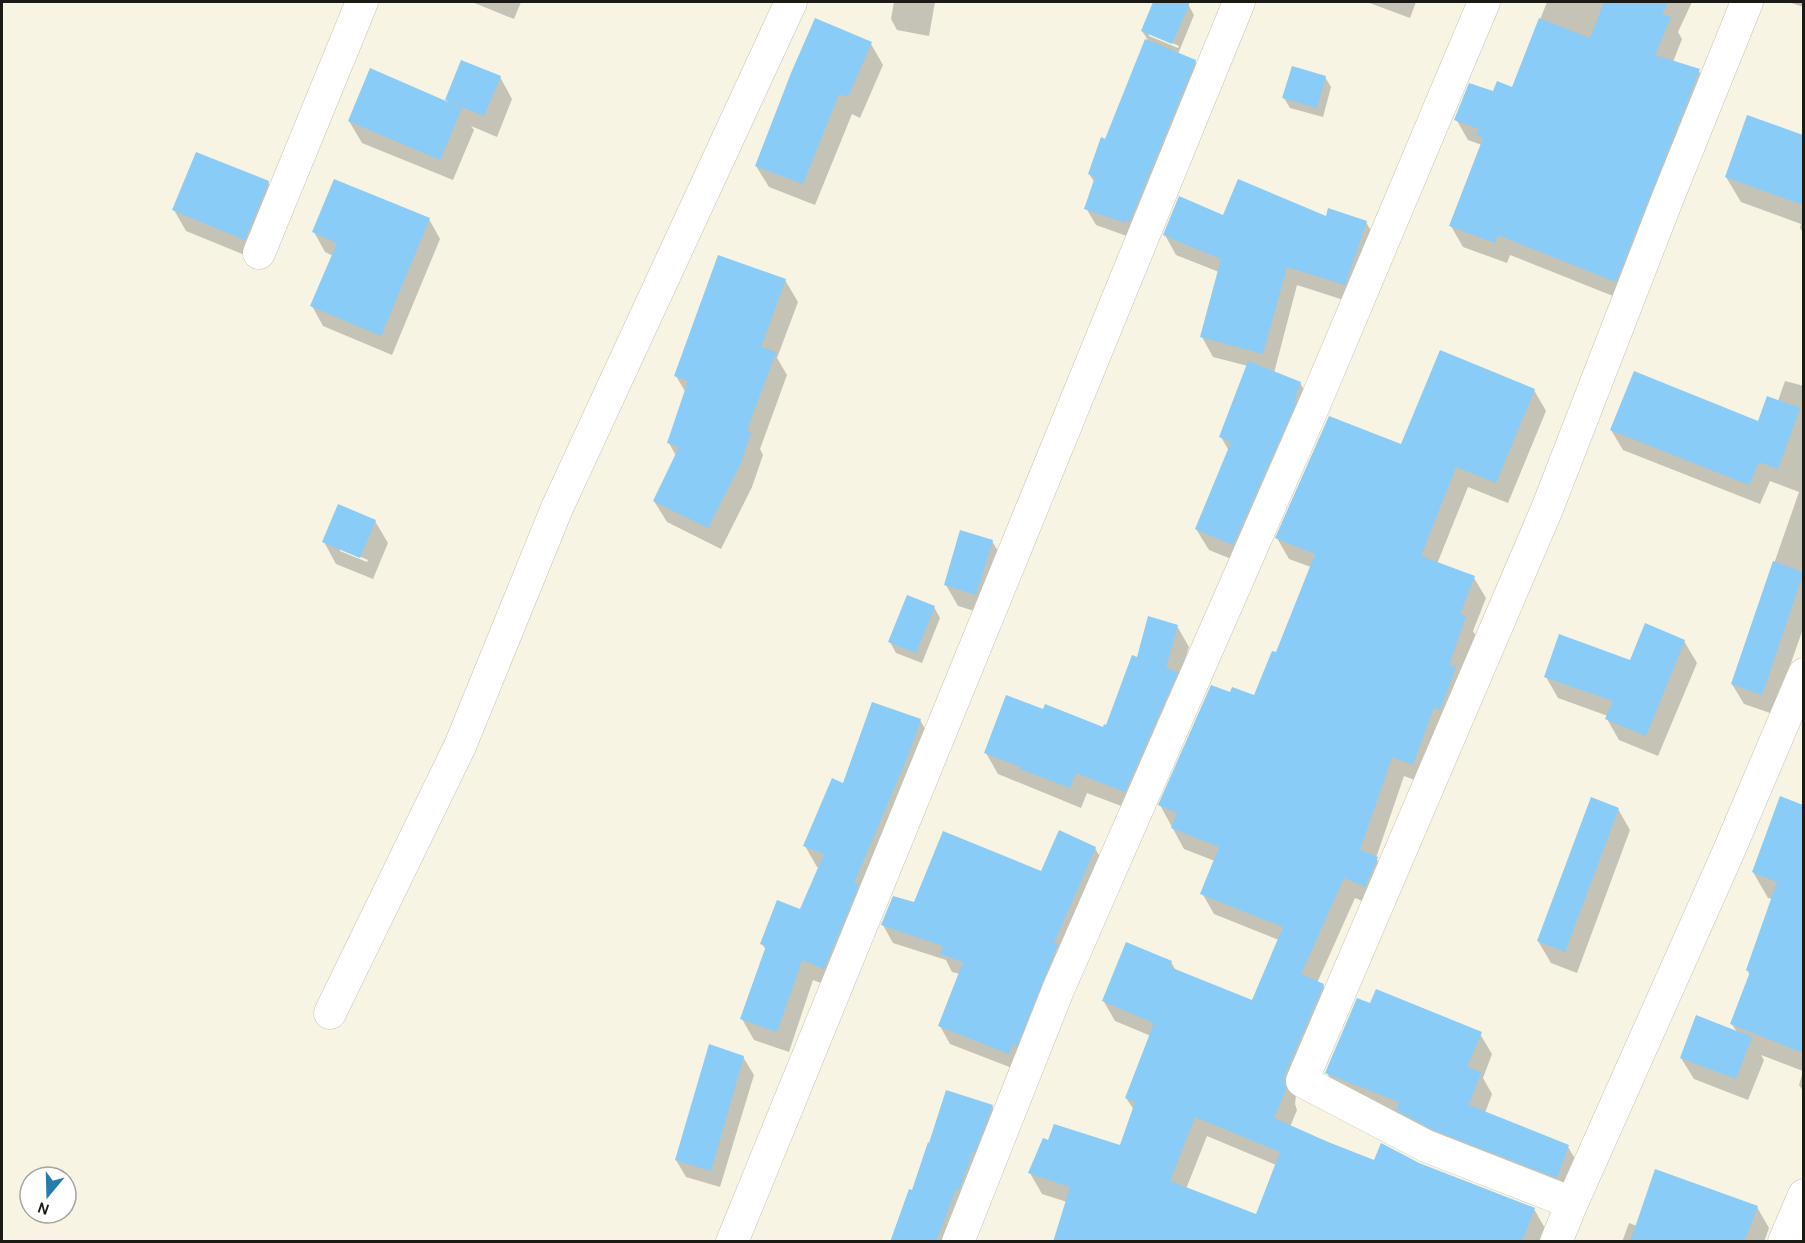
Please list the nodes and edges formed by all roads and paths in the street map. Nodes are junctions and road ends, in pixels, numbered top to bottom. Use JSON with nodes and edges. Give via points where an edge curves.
{"nodes":[{"id":1,"x":362,"y":2,"type":"edge"},
{"id":2,"x":790,"y":2,"type":"edge"},
{"id":3,"x":1239,"y":2,"type":"edge"},
{"id":4,"x":1485,"y":2,"type":"edge"},
{"id":5,"x":1748,"y":2,"type":"edge"},
{"id":6,"x":259,"y":253,"type":"dead end"},
{"id":7,"x":1803,"y":674,"type":"edge"},
{"id":8,"x":330,"y":1013,"type":"dead end"},
{"id":9,"x":1803,"y":1195,"type":"edge"},
{"id":10,"x":1572,"y":1203,"type":"junction"},
{"id":11,"x":732,"y":1242,"type":"edge"},
{"id":12,"x":957,"y":1242,"type":"edge"},
{"id":13,"x":1556,"y":1242,"type":"edge"},
{"id":14,"x":1784,"y":1242,"type":"edge"}],
"edges":[{"from":1,"to":6,"type":"street"},
{"from":2,"to":8,"type":"street","via":[[557,508],[460,746]]},
{"from":3,"to":11,"type":"street"},
{"from":4,"to":12,"type":"street","via":[[1311,414],[1058,990]]},
{"from":5,"to":10,"type":"street","via":[[1547,509],[1302,1081],[1426,1146]]},
{"from":7,"to":10,"type":"street"},
{"from":9,"to":14,"type":"street"},
{"from":10,"to":13,"type":"street"}]}
